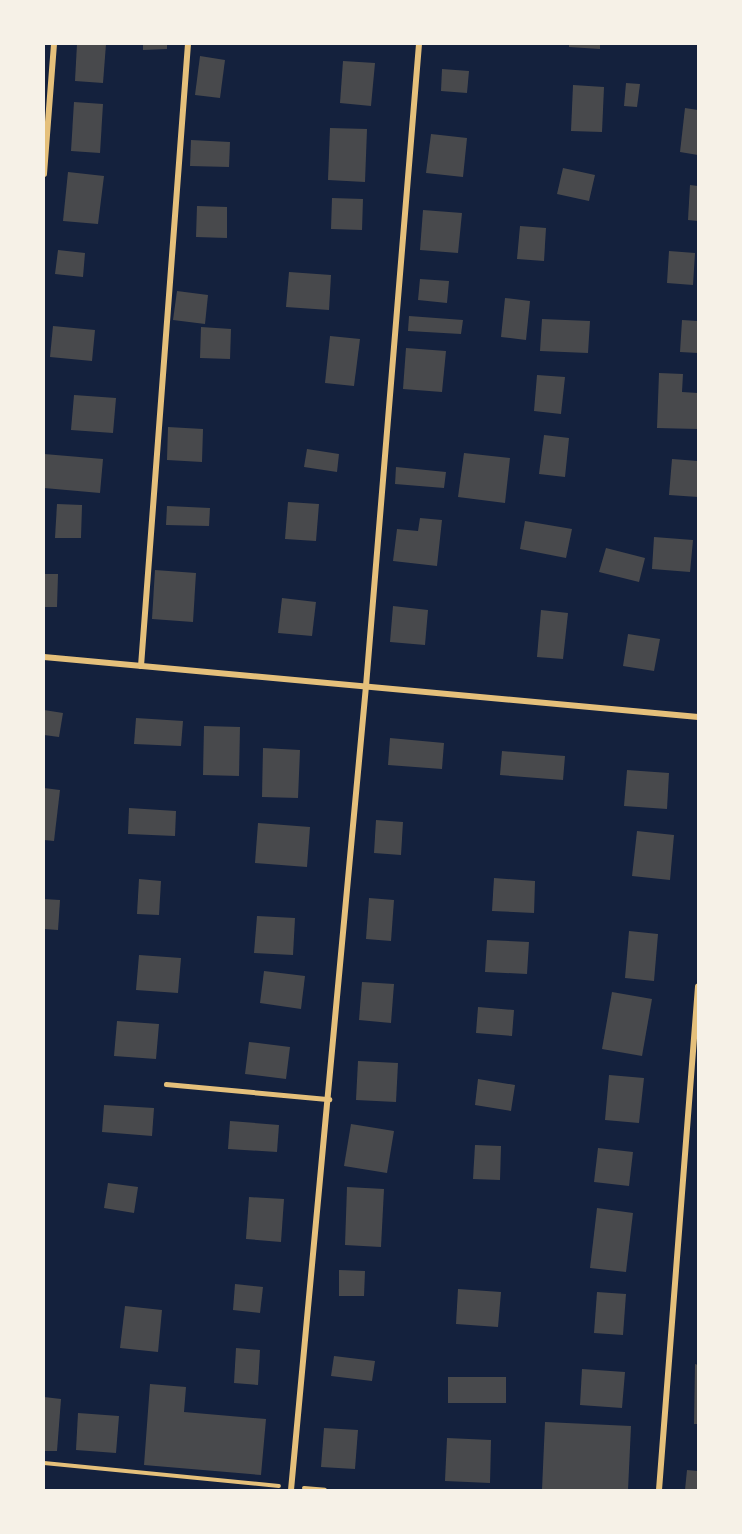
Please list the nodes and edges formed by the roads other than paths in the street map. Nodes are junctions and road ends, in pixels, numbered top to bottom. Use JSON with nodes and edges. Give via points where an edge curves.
{"nodes":[{"id":1,"x":54,"y":44,"type":"edge"},
{"id":2,"x":188,"y":44,"type":"edge"},
{"id":3,"x":419,"y":44,"type":"edge"},
{"id":4,"x":44,"y":174,"type":"edge"},
{"id":5,"x":44,"y":657,"type":"edge"},
{"id":6,"x":141,"y":666,"type":"junction"},
{"id":7,"x":366,"y":686,"type":"junction"},
{"id":8,"x":699,"y":717,"type":"edge"},
{"id":9,"x":699,"y":987,"type":"edge"},
{"id":10,"x":166,"y":1084,"type":"dead end"},
{"id":11,"x":329,"y":1099,"type":"junction"},
{"id":12,"x":291,"y":1489,"type":"edge"},
{"id":13,"x":659,"y":1491,"type":"edge"}],
"edges":[{"from":1,"to":4,"type":"street"},
{"from":2,"to":6,"type":"street"},
{"from":3,"to":7,"type":"street"},
{"from":5,"to":6,"type":"street"},
{"from":6,"to":7,"type":"street"},
{"from":7,"to":8,"type":"street"},
{"from":7,"to":11,"type":"street"},
{"from":9,"to":13,"type":"street"},
{"from":10,"to":11,"type":"lane"},
{"from":11,"to":12,"type":"street"}]}
